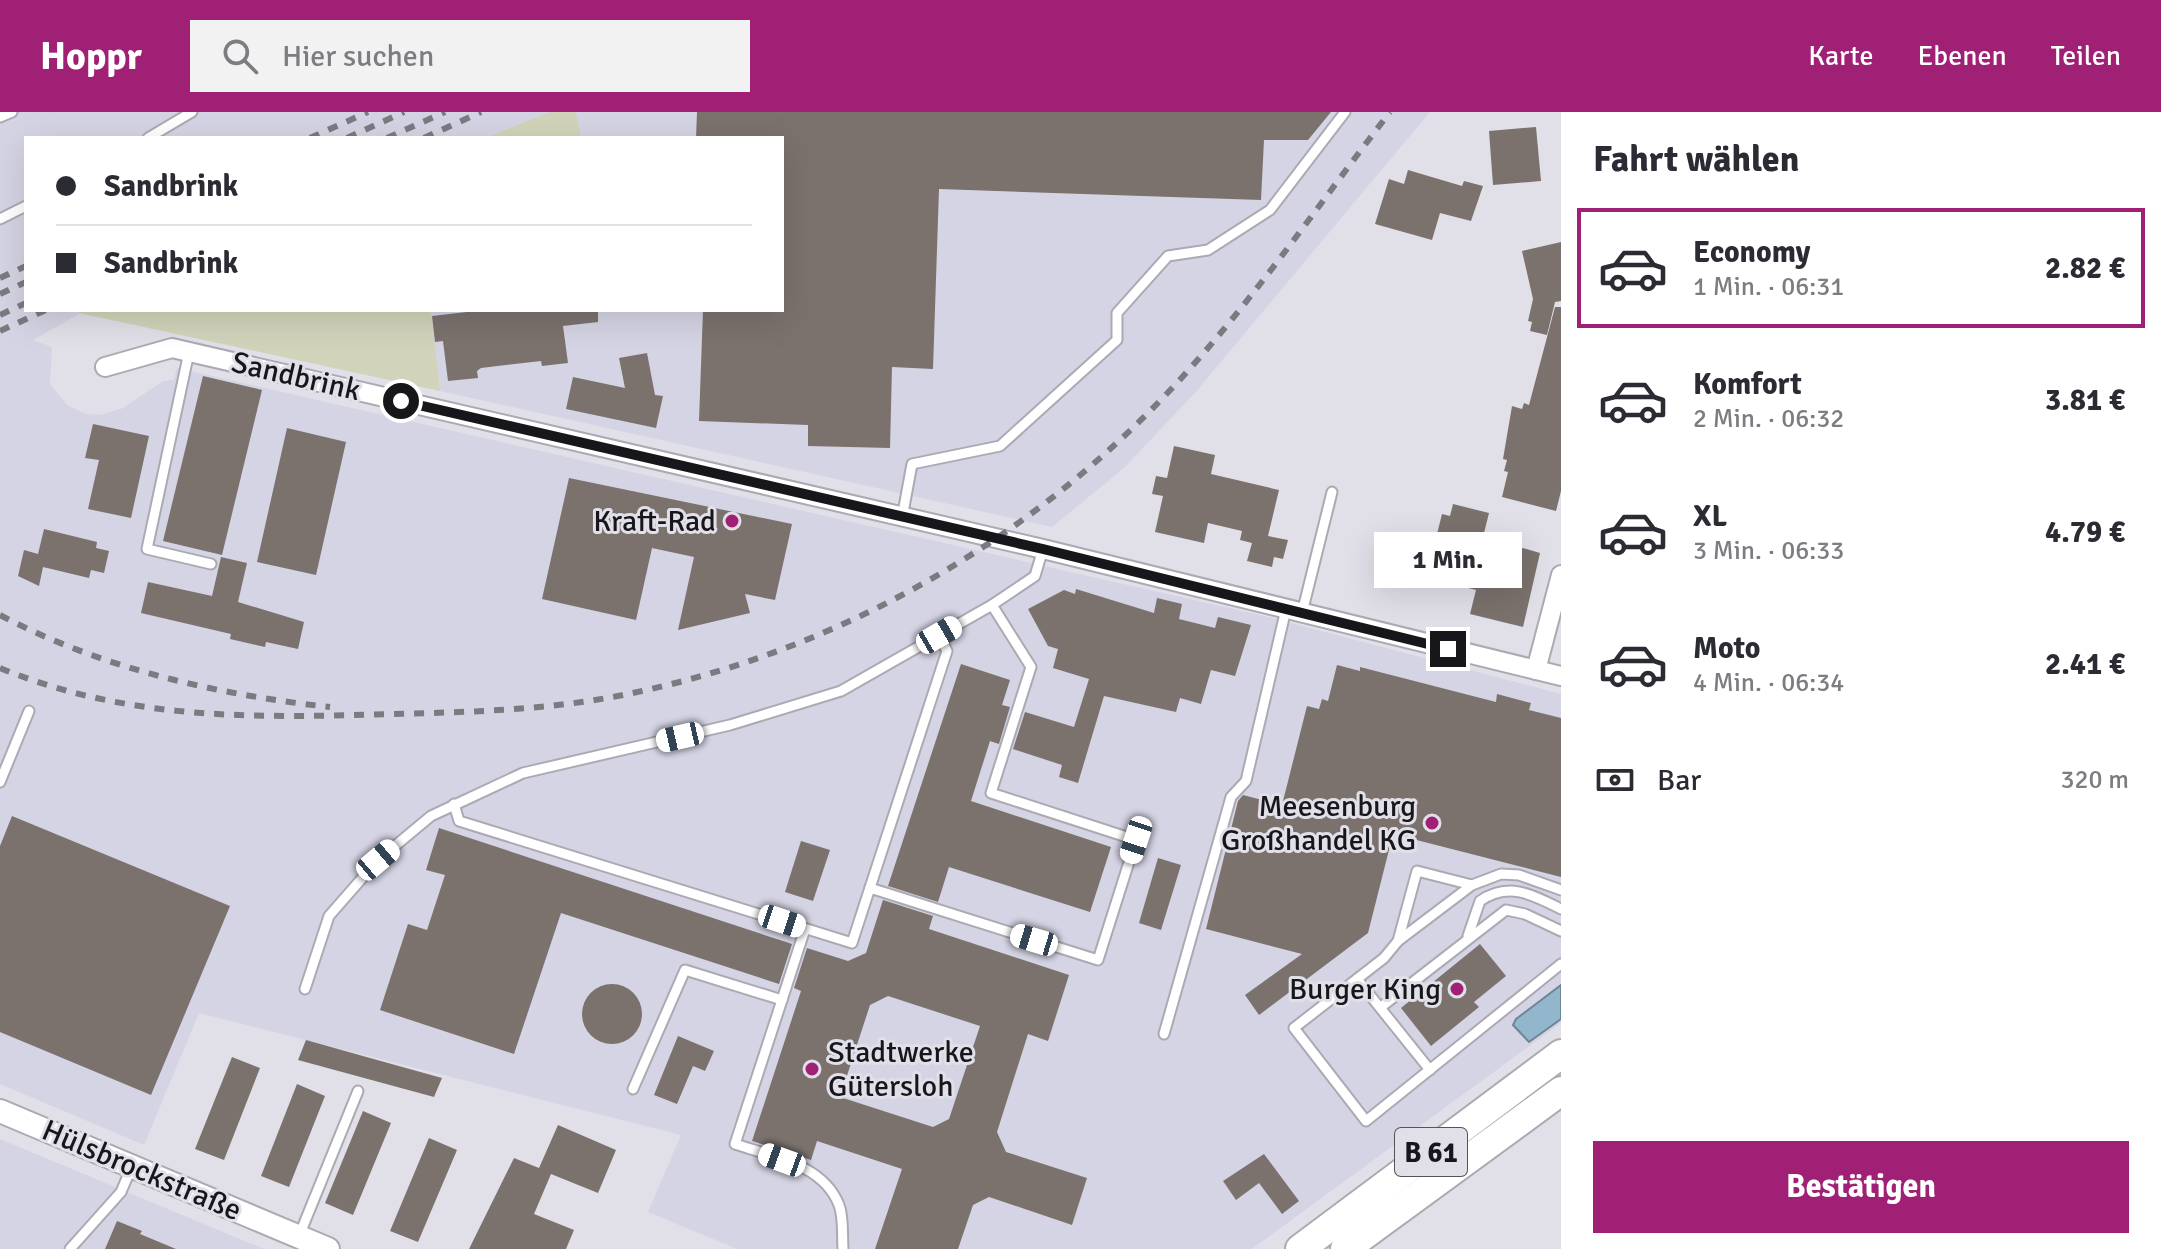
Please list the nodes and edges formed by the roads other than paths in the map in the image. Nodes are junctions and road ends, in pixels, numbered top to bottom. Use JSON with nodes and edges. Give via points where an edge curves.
{"nodes":[{"id":1,"x":12,"y":112,"type":"edge"},
{"id":2,"x":192,"y":112,"type":"edge"},
{"id":3,"x":1345,"y":112,"type":"edge"},
{"id":4,"x":0,"y":117,"type":"edge"},
{"id":5,"x":151,"y":136,"type":"edge"},
{"id":6,"x":24,"y":207,"type":"edge"},
{"id":7,"x":0,"y":219,"type":"edge"},
{"id":8,"x":189,"y":352,"type":"junction"},
{"id":9,"x":105,"y":367,"type":"dead end"},
{"id":10,"x":1332,"y":492,"type":"dead end"},
{"id":11,"x":902,"y":518,"type":"junction"},
{"id":12,"x":1043,"y":549,"type":"junction"},
{"id":13,"x":211,"y":564,"type":"dead end"},
{"id":14,"x":1561,"y":575,"type":"edge"},
{"id":15,"x":992,"y":605,"type":"junction"},
{"id":16,"x":1294,"y":611,"type":"junction"},
{"id":17,"x":939,"y":635,"type":"junction"},
{"id":18,"x":1536,"y":670,"type":"junction"},
{"id":19,"x":1561,"y":676,"type":"edge"},
{"id":20,"x":29,"y":711,"type":"dead end"},
{"id":21,"x":0,"y":782,"type":"edge"},
{"id":22,"x":454,"y":804,"type":"junction"},
{"id":23,"x":1472,"y":885,"type":"junction"},
{"id":24,"x":870,"y":888,"type":"junction"},
{"id":25,"x":1561,"y":890,"type":"edge"},
{"id":26,"x":1561,"y":909,"type":"edge"},
{"id":27,"x":805,"y":929,"type":"junction"},
{"id":28,"x":1561,"y":931,"type":"edge"},
{"id":29,"x":1468,"y":936,"type":"junction"},
{"id":30,"x":1398,"y":941,"type":"junction"},
{"id":31,"x":1561,"y":964,"type":"edge"},
{"id":32,"x":1357,"y":979,"type":"junction"},
{"id":33,"x":305,"y":989,"type":"dead end"},
{"id":34,"x":782,"y":1000,"type":"junction"},
{"id":35,"x":1381,"y":1007,"type":"junction"},
{"id":36,"x":1164,"y":1034,"type":"dead end"},
{"id":37,"x":1561,"y":1054,"type":"edge"},
{"id":38,"x":1430,"y":1070,"type":"junction"},
{"id":39,"x":633,"y":1089,"type":"dead end"},
{"id":40,"x":358,"y":1091,"type":"dead end"},
{"id":41,"x":1561,"y":1091,"type":"edge"},
{"id":42,"x":0,"y":1111,"type":"edge"},
{"id":43,"x":132,"y":1165,"type":"junction"},
{"id":44,"x":299,"y":1236,"type":"junction"},
{"id":45,"x":70,"y":1249,"type":"edge"},
{"id":46,"x":328,"y":1249,"type":"edge"},
{"id":47,"x":843,"y":1249,"type":"edge"},
{"id":48,"x":1300,"y":1249,"type":"edge"},
{"id":49,"x":1345,"y":1249,"type":"edge"}],
"edges":[{"from":1,"to":4,"type":"lane"},
{"from":2,"to":5,"type":"lane"},
{"from":3,"to":11,"type":"lane","via":[[1270,210],[1208,250],[1168,256],[1117,313],[1117,340],[1000,446],[912,464]]},
{"from":6,"to":7,"type":"lane"},
{"from":8,"to":9,"type":"street","name":"Sandbrink","via":[[172,348]]},
{"from":8,"to":11,"type":"street","name":"Sandbrink"},
{"from":8,"to":13,"type":"lane","via":[[147,549]]},
{"from":10,"to":16,"type":"lane"},
{"from":11,"to":12,"type":"street","name":"Sandbrink"},
{"from":12,"to":15,"type":"lane","via":[[1035,576]]},
{"from":12,"to":16,"type":"street","name":"Sandbrink"},
{"from":14,"to":18,"type":"street"},
{"from":15,"to":17,"type":"lane"},
{"from":15,"to":24,"type":"lane","via":[[1031,667],[991,793],[1136,840],[1098,960]]},
{"from":16,"to":18,"type":"street","name":"Sandbrink"},
{"from":16,"to":36,"type":"lane","via":[[1246,781],[1231,797]]},
{"from":17,"to":22,"type":"lane","via":[[841,691],[730,725],[523,773]]},
{"from":17,"to":24,"type":"lane","via":[[947,651]]},
{"from":18,"to":19,"type":"street","name":"Sandbrink"},
{"from":20,"to":21,"type":"lane"},
{"from":22,"to":27,"type":"lane","via":[[459,821]]},
{"from":22,"to":33,"type":"lane","via":[[378,860],[329,916]]},
{"from":23,"to":25,"type":"lane","via":[[1510,874]]},
{"from":23,"to":30,"type":"lane"},
{"from":23,"to":30,"type":"lane","via":[[1417,871]]},
{"from":24,"to":27,"type":"lane","via":[[852,943]]},
{"from":26,"to":29,"type":"lane","via":[[1521,891],[1499,891],[1480,901]]},
{"from":27,"to":34,"type":"lane"},
{"from":28,"to":29,"type":"lane","via":[[1506,910]]},
{"from":29,"to":35,"type":"lane"},
{"from":30,"to":32,"type":"lane"},
{"from":31,"to":38,"type":"lane"},
{"from":32,"to":35,"type":"lane"},
{"from":32,"to":38,"type":"lane","via":[[1294,1028],[1366,1121]]},
{"from":34,"to":39,"type":"lane","via":[[685,970]]},
{"from":34,"to":47,"type":"lane","via":[[735,1144],[806,1168],[825,1181],[840,1207]]},
{"from":35,"to":38,"type":"lane"},
{"from":37,"to":48,"type":"main road","number":"B 61"},
{"from":40,"to":44,"type":"lane"},
{"from":41,"to":49,"type":"main road","number":"B 61"},
{"from":42,"to":43,"type":"street","name":"Hülsbrockstraße"},
{"from":43,"to":44,"type":"street","name":"Hülsbrockstraße"},
{"from":43,"to":45,"type":"lane","via":[[121,1192]]},
{"from":44,"to":46,"type":"street","name":"Hülsbrockstraße"}]}
